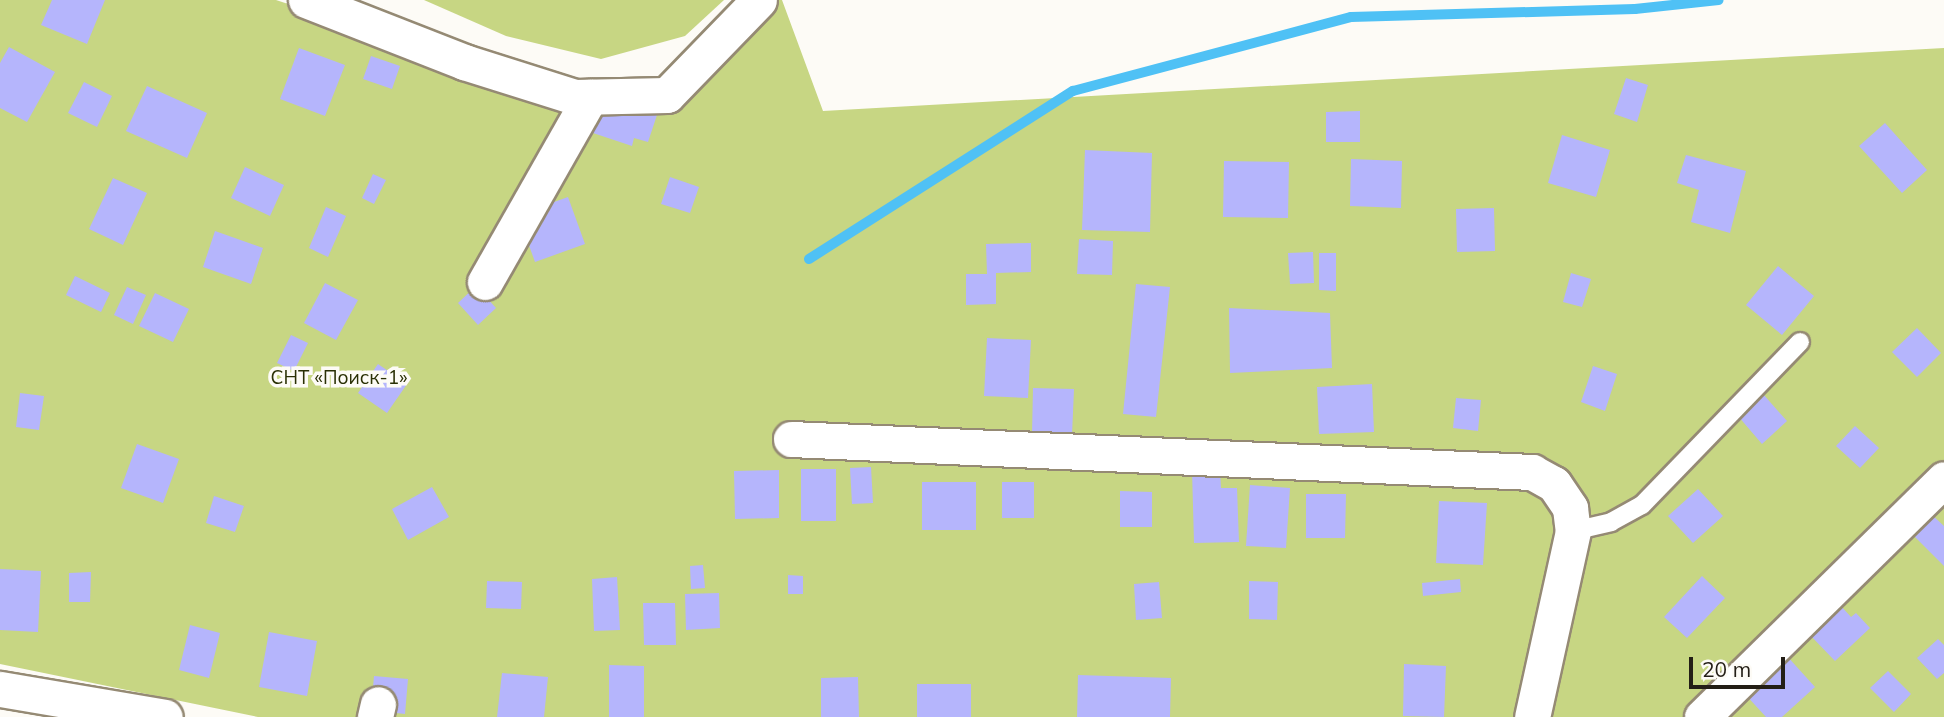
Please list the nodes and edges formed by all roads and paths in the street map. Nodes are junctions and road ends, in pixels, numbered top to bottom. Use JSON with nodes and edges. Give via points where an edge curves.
{"nodes":[{"id":1,"x":306,"y":0,"type":"edge"},
{"id":2,"x":759,"y":0,"type":"edge"},
{"id":3,"x":590,"y":97,"type":"junction"},
{"id":4,"x":485,"y":282,"type":"dead end"},
{"id":5,"x":1800,"y":342,"type":"dead end"},
{"id":6,"x":791,"y":439,"type":"dead end"},
{"id":7,"x":1944,"y":479,"type":"edge"},
{"id":8,"x":1573,"y":531,"type":"junction"},
{"id":9,"x":0,"y":689,"type":"edge"},
{"id":10,"x":165,"y":717,"type":"edge"},
{"id":11,"x":1532,"y":717,"type":"edge"},
{"id":12,"x":1702,"y":717,"type":"edge"}],
"edges":[{"from":1,"to":3,"type":"street","via":[[464,62],[575,97]]},
{"from":2,"to":3,"type":"street","via":[[667,95]]},
{"from":3,"to":4,"type":"street"},
{"from":5,"to":8,"type":"lane","via":[[1642,505],[1611,522]]},
{"from":6,"to":8,"type":"street","via":[[1532,472],[1554,484],[1570,508]]},
{"from":7,"to":12,"type":"street"},
{"from":8,"to":11,"type":"street"},
{"from":9,"to":10,"type":"street"}]}
